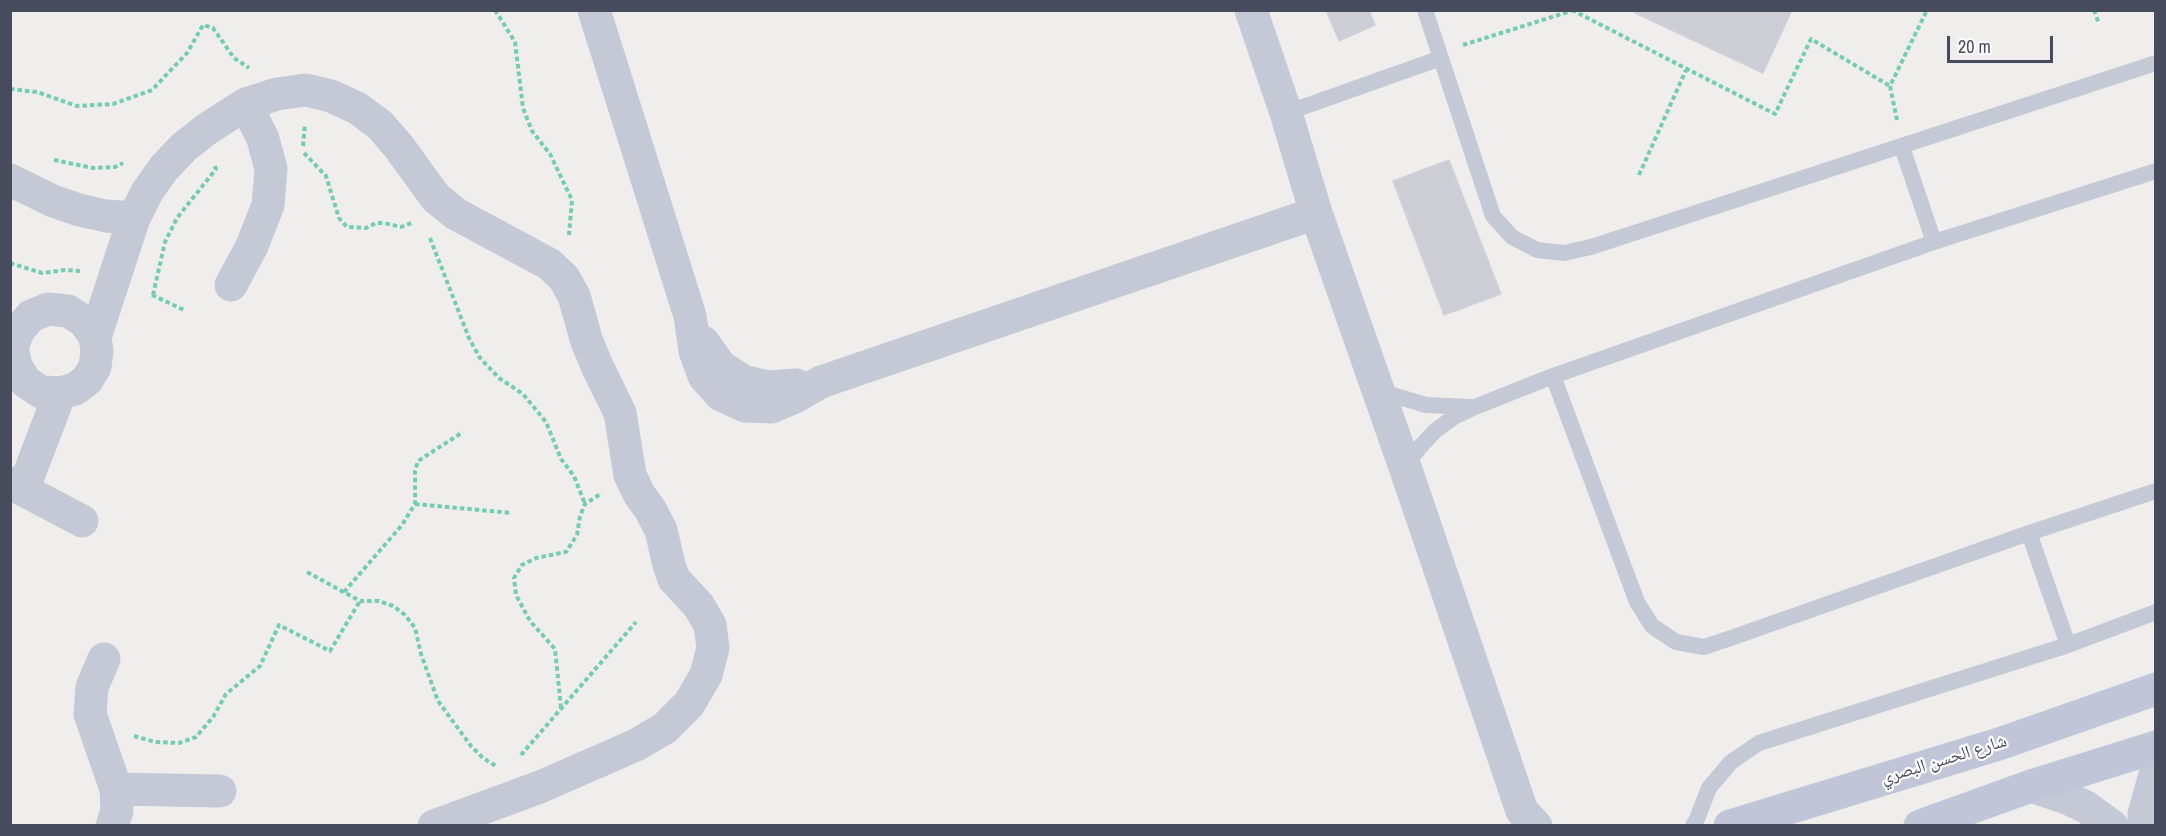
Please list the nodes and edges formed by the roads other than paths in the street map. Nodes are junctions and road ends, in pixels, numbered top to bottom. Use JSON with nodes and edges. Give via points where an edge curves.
{"nodes":[{"id":1,"x":594,"y":10,"type":"edge"},
{"id":2,"x":1251,"y":10,"type":"edge"},
{"id":3,"x":1425,"y":10,"type":"edge"},
{"id":4,"x":1440,"y":55,"type":"junction"},
{"id":5,"x":2156,"y":63,"type":"edge"},
{"id":6,"x":246,"y":105,"type":"junction"},
{"id":7,"x":1286,"y":113,"type":"junction"},
{"id":8,"x":1902,"y":147,"type":"junction"},
{"id":9,"x":2156,"y":171,"type":"edge"},
{"id":10,"x":10,"y":180,"type":"edge"},
{"id":11,"x":1316,"y":213,"type":"junction"},
{"id":12,"x":134,"y":218,"type":"junction"},
{"id":13,"x":1934,"y":242,"type":"junction"},
{"id":14,"x":231,"y":285,"type":"dead end"},
{"id":15,"x":14,"y":329,"type":"edge"},
{"id":16,"x":95,"y":337,"type":"junction"},
{"id":17,"x":1554,"y":376,"type":"junction"},
{"id":18,"x":1379,"y":391,"type":"junction"},
{"id":19,"x":60,"y":393,"type":"junction"},
{"id":20,"x":1475,"y":407,"type":"junction"},
{"id":21,"x":1405,"y":467,"type":"junction"},
{"id":22,"x":17,"y":486,"type":"edge"},
{"id":23,"x":2156,"y":491,"type":"edge"},
{"id":24,"x":82,"y":521,"type":"dead end"},
{"id":25,"x":2029,"y":533,"type":"junction"},
{"id":26,"x":2156,"y":612,"type":"edge"},
{"id":27,"x":2068,"y":645,"type":"junction"},
{"id":28,"x":104,"y":659,"type":"dead end"},
{"id":29,"x":2156,"y":689,"type":"edge"},
{"id":30,"x":2156,"y":747,"type":"edge"},
{"id":31,"x":2156,"y":771,"type":"edge"},
{"id":32,"x":2031,"y":786,"type":"junction"},
{"id":33,"x":220,"y":791,"type":"dead end"},
{"id":34,"x":120,"y":813,"type":"edge"},
{"id":35,"x":1526,"y":821,"type":"edge"},
{"id":36,"x":434,"y":825,"type":"edge"},
{"id":37,"x":1693,"y":825,"type":"edge"},
{"id":38,"x":1730,"y":825,"type":"edge"},
{"id":39,"x":1920,"y":825,"type":"edge"},
{"id":40,"x":2112,"y":825,"type":"edge"},
{"id":41,"x":2144,"y":825,"type":"edge"}],
"edges":[{"from":1,"to":11,"type":"street","via":[[690,316],[721,367],[743,381],[768,387],[821,382]]},
{"from":2,"to":7,"type":"street"},
{"from":3,"to":4,"type":"lane"},
{"from":4,"to":7,"type":"lane"},
{"from":4,"to":8,"type":"lane","via":[[1493,216],[1512,237],[1537,250],[1564,253],[1592,247]]},
{"from":5,"to":8,"type":"lane"},
{"from":6,"to":12,"type":"street","via":[[184,147],[147,192]]},
{"from":6,"to":14,"type":"street","via":[[263,139],[271,169],[268,206]]},
{"from":6,"to":36,"type":"street","via":[[277,94],[306,90],[357,108],[380,125],[399,147],[428,207],[456,214],[549,264],[564,278],[574,296],[594,359],[620,413],[630,474],[661,530],[674,579],[699,606],[710,625],[712,648],[706,675],[689,704],[665,728],[636,745],[510,799]]},
{"from":7,"to":11,"type":"street"},
{"from":8,"to":13,"type":"lane"},
{"from":9,"to":13,"type":"lane"},
{"from":10,"to":12,"type":"street","via":[[80,210]]},
{"from":11,"to":18,"type":"street"},
{"from":12,"to":16,"type":"street"},
{"from":13,"to":17,"type":"lane"},
{"from":15,"to":16,"type":"street","via":[[48,309],[68,310],[84,321]]},
{"from":15,"to":19,"type":"street","via":[[15,366],[26,382],[41,392]]},
{"from":16,"to":19,"type":"street","via":[[96,359],[87,380]]},
{"from":17,"to":20,"type":"lane"},
{"from":17,"to":25,"type":"lane","via":[[1637,602],[1652,626],[1676,642],[1704,646],[1731,638]]},
{"from":18,"to":20,"type":"lane","via":[[1426,405]]},
{"from":18,"to":21,"type":"street"},
{"from":19,"to":22,"type":"street"},
{"from":20,"to":21,"type":"lane","via":[[1435,431]]},
{"from":21,"to":35,"type":"street"},
{"from":22,"to":24,"type":"street"},
{"from":23,"to":25,"type":"lane"},
{"from":25,"to":27,"type":"lane"},
{"from":26,"to":27,"type":"lane"},
{"from":27,"to":37,"type":"lane","via":[[1759,743],[1731,762],[1710,788]]},
{"from":28,"to":34,"type":"street","via":[[92,687],[90,714]]},
{"from":29,"to":38,"type":"main road","name":"شارع الحسن البصري","via":[[1999,744]]},
{"from":30,"to":32,"type":"main road"},
{"from":31,"to":41,"type":"street"},
{"from":32,"to":39,"type":"main road"},
{"from":32,"to":40,"type":"street","via":[[2067,798]]},
{"from":33,"to":34,"type":"street"}]}
